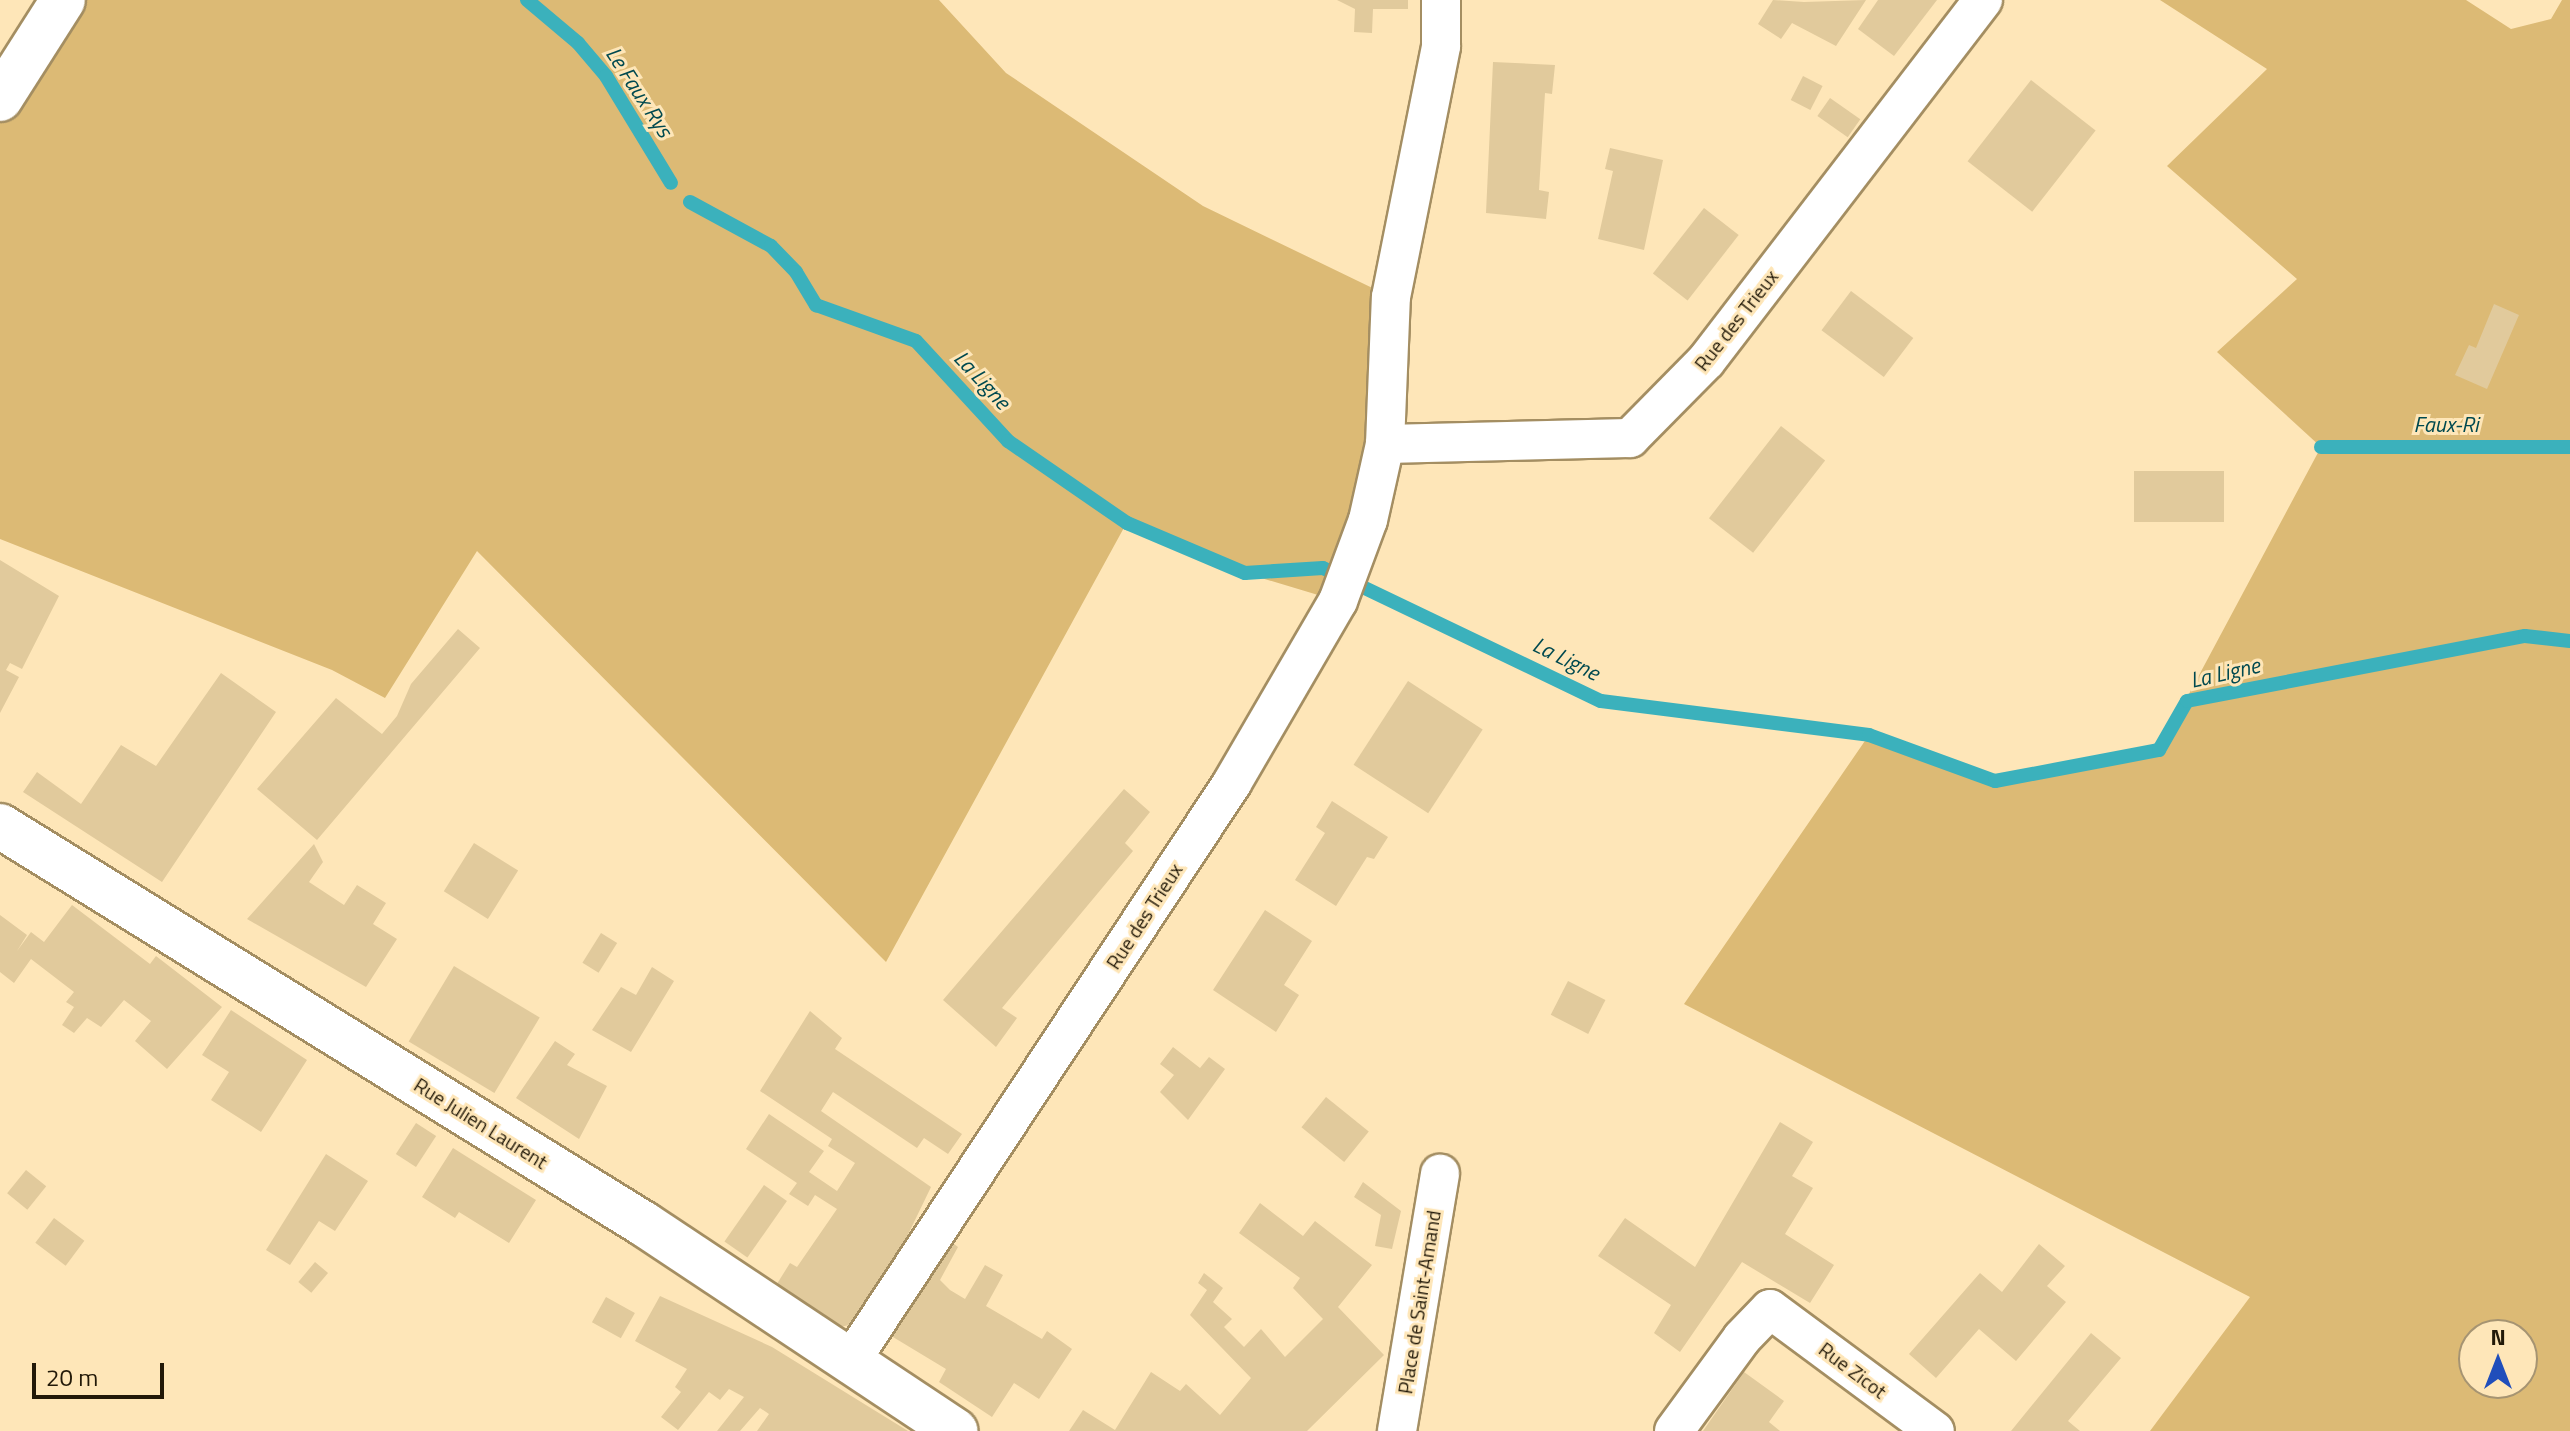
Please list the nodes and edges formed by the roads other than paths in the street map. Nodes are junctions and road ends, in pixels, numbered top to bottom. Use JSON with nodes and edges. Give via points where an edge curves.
{"nodes":[{"id":1,"x":63,"y":0,"type":"edge"},
{"id":2,"x":1441,"y":0,"type":"edge"},
{"id":3,"x":1983,"y":0,"type":"edge"},
{"id":4,"x":0,"y":99,"type":"edge"},
{"id":5,"x":1385,"y":444,"type":"junction"},
{"id":6,"x":0,"y":826,"type":"edge"},
{"id":7,"x":1440,"y":1174,"type":"dead end"},
{"id":8,"x":850,"y":1362,"type":"junction"},
{"id":9,"x":955,"y":1431,"type":"edge"},
{"id":10,"x":1397,"y":1431,"type":"edge"},
{"id":11,"x":1674,"y":1431,"type":"edge"},
{"id":12,"x":1935,"y":1431,"type":"edge"}],
"edges":[{"from":1,"to":4,"type":"street"},
{"from":2,"to":5,"type":"street","name":"Rue des Trieux","via":[[1441,46],[1391,297]]},
{"from":3,"to":5,"type":"street","name":"Rue des Trieux","via":[[1706,361],[1630,438]]},
{"from":5,"to":8,"type":"street","name":"Rue des Trieux","via":[[1368,520],[1338,601],[1232,783]]},
{"from":6,"to":8,"type":"street","name":"Rue Julien Laurent","via":[[644,1224]]},
{"from":7,"to":10,"type":"street","name":"Place de Saint-Amand"},
{"from":8,"to":9,"type":"street","name":"Rue Julien Laurent"},
{"from":11,"to":12,"type":"street","name":"Rue Zicot","via":[[1742,1338],[1770,1309]]}]}
